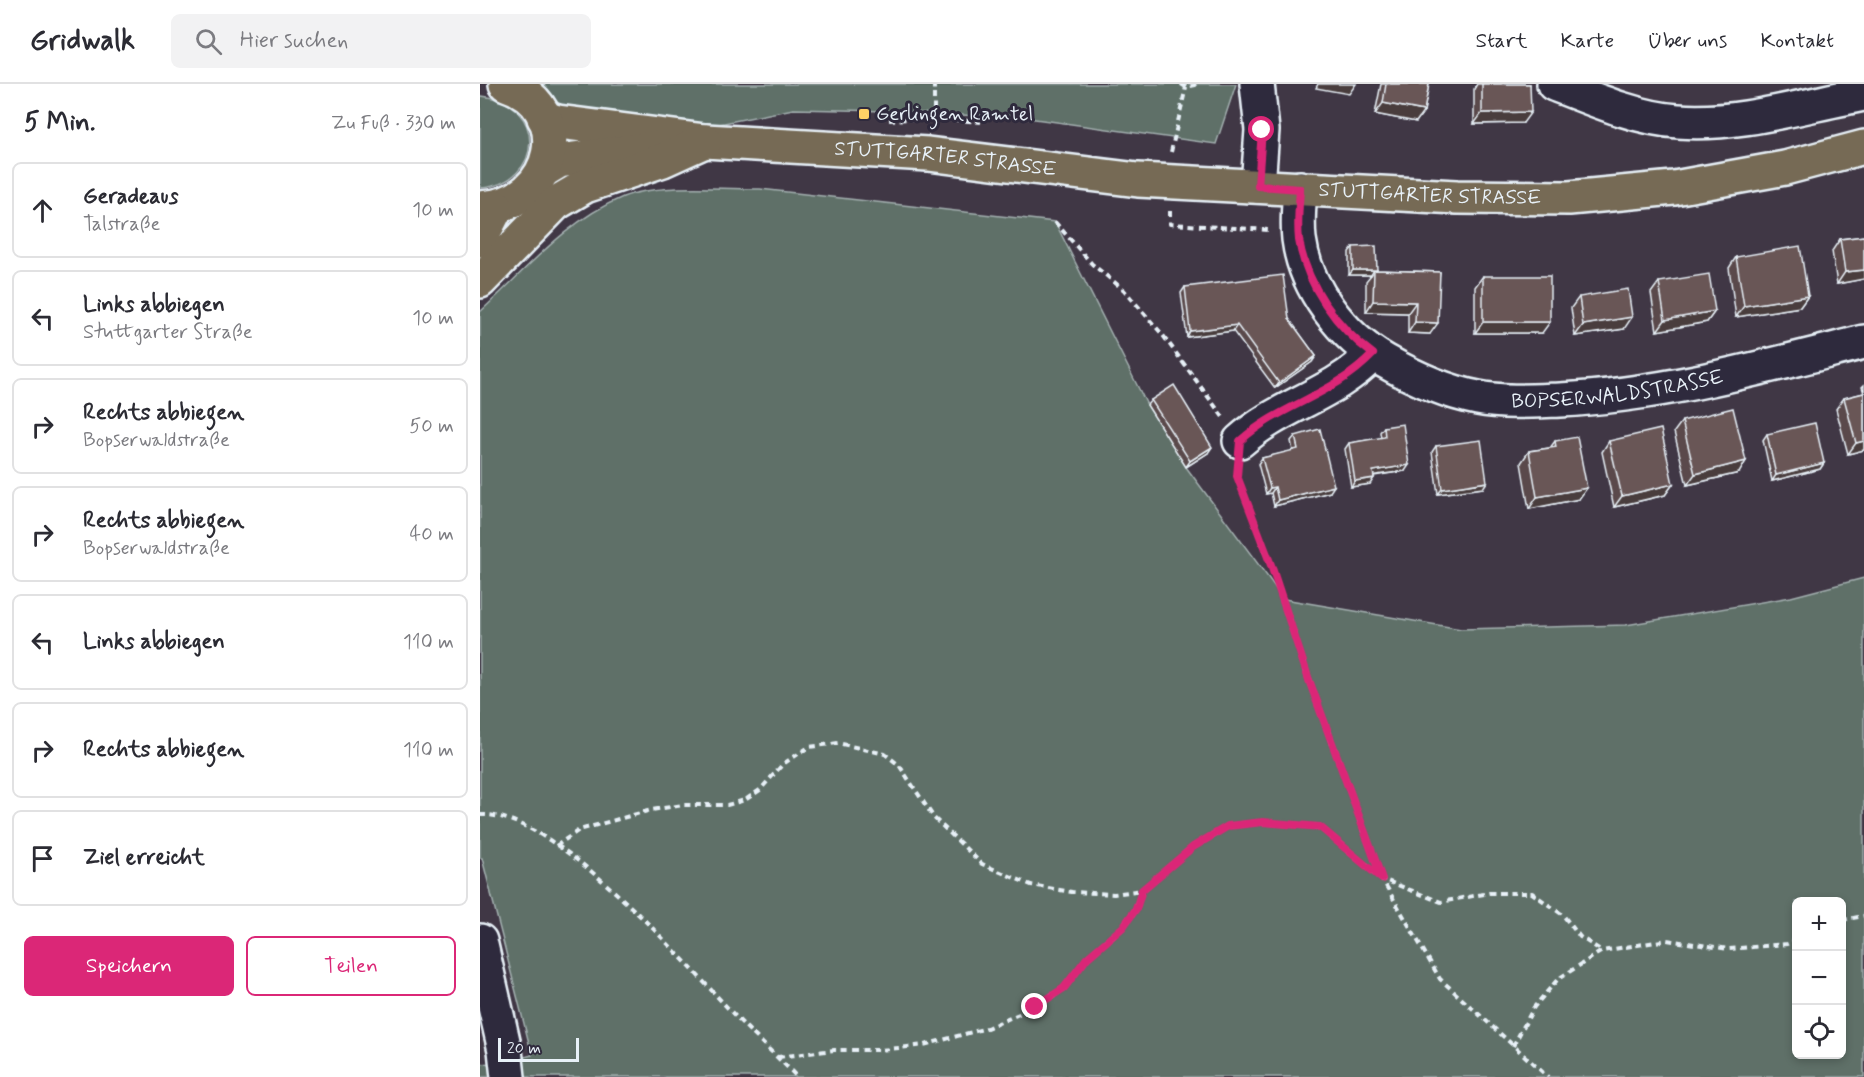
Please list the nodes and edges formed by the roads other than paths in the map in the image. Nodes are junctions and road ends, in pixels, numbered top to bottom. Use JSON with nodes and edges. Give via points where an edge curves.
{"nodes":[{"id":1,"x":506,"y":84,"type":"edge"},
{"id":2,"x":1257,"y":84,"type":"edge"},
{"id":3,"x":1554,"y":84,"type":"edge"},
{"id":4,"x":1864,"y":94,"type":"edge"},
{"id":5,"x":544,"y":118,"type":"junction"},
{"id":6,"x":705,"y":141,"type":"junction"},
{"id":7,"x":1864,"y":147,"type":"edge"},
{"id":8,"x":544,"y":170,"type":"junction"},
{"id":9,"x":1258,"y":186,"type":"junction"},
{"id":10,"x":1300,"y":189,"type":"junction"},
{"id":11,"x":488,"y":207,"type":"edge"},
{"id":12,"x":480,"y":240,"type":"edge"},
{"id":13,"x":480,"y":281,"type":"edge"},
{"id":14,"x":1864,"y":342,"type":"edge"},
{"id":15,"x":1373,"y":354,"type":"junction"},
{"id":16,"x":1240,"y":441,"type":"road end"},
{"id":17,"x":480,"y":941,"type":"edge"},
{"id":18,"x":508,"y":1077,"type":"edge"}],
"edges":[{"from":1,"to":5,"type":"main road","via":[[524,93]]},
{"from":2,"to":9,"type":"street","via":[[1262,130]]},
{"from":3,"to":4,"type":"street","via":[[1645,114],[1696,122]]},
{"from":5,"to":6,"type":"main road","name":"STUTTGARTER STRASSE"},
{"from":5,"to":8,"type":"main road","via":[[550,144]]},
{"from":6,"to":8,"type":"main road","name":"STUTTGARTER STRASSE","via":[[592,155],[559,161]]},
{"from":6,"to":9,"type":"main road","name":"STUTTGARTER STRASSE","via":[[871,149],[1138,180]]},
{"from":6,"to":13,"type":"main road","via":[[663,160],[585,186],[556,203]]},
{"from":7,"to":10,"type":"main road","name":"STUTTGARTER STRASSE","via":[[1785,168],[1622,194],[1502,198]]},
{"from":8,"to":11,"type":"main road","via":[[525,194]]},
{"from":9,"to":10,"type":"main road","name":"STUTTGARTER STRASSE"},
{"from":10,"to":15,"type":"street","name":"BOPSERWALDSTRASSE","via":[[1299,237],[1305,264],[1326,304],[1345,329]]},
{"from":11,"to":12,"type":"main road"},
{"from":14,"to":15,"type":"street","name":"BOPSERWALDSTRASSE","via":[[1709,380],[1651,390],[1534,401],[1480,399],[1452,391]]},
{"from":15,"to":16,"type":"street","via":[[1343,381],[1258,424]]},
{"from":17,"to":18,"type":"street"}]}
